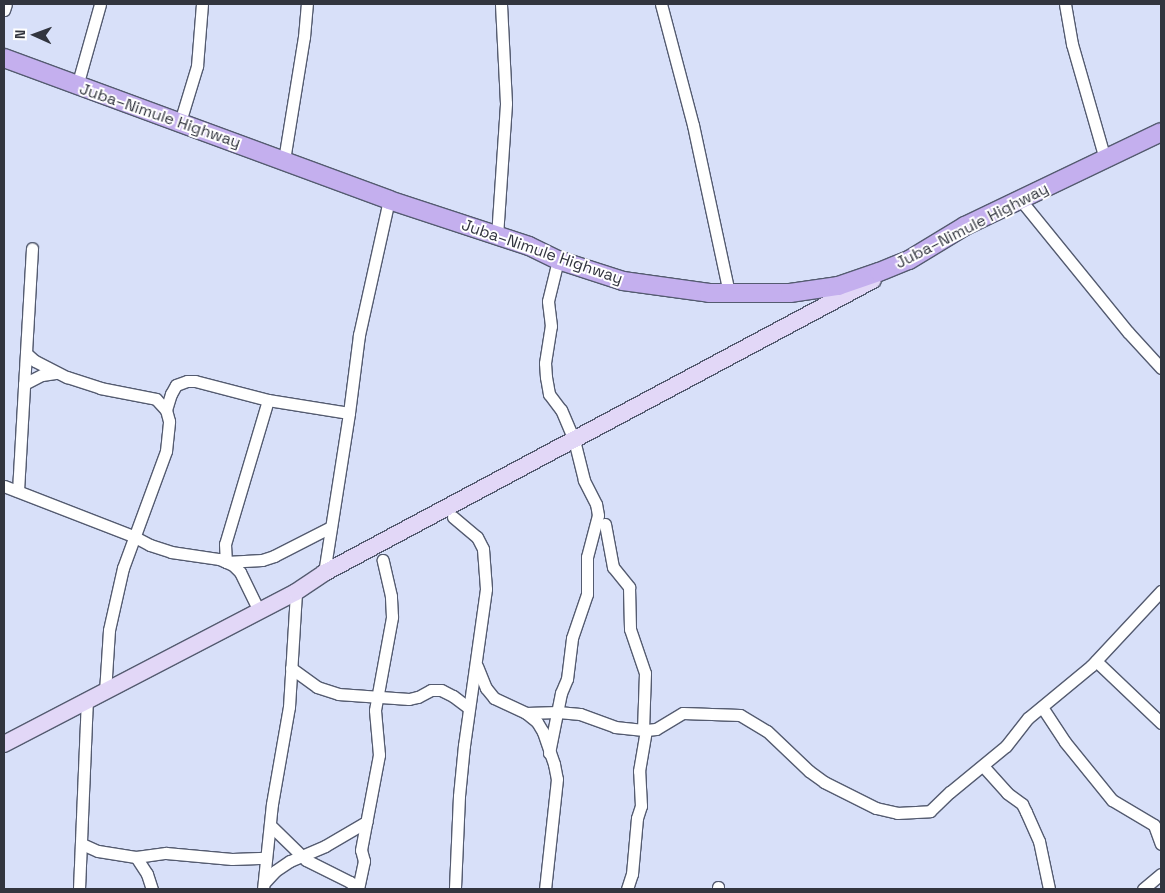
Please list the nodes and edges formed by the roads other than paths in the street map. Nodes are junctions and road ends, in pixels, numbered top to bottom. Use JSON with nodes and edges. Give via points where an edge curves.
{"nodes":[{"id":1,"x":6,"y":4,"type":"edge"},
{"id":2,"x":100,"y":4,"type":"edge"},
{"id":3,"x":202,"y":4,"type":"edge"},
{"id":4,"x":307,"y":4,"type":"edge"},
{"id":5,"x":500,"y":4,"type":"edge"},
{"id":6,"x":661,"y":4,"type":"edge"},
{"id":7,"x":1065,"y":4,"type":"edge"},
{"id":8,"x":4,"y":10,"type":"edge"},
{"id":9,"x":4,"y":58,"type":"edge"},
{"id":10,"x":77,"y":86,"type":"junction"},
{"id":11,"x":180,"y":122,"type":"junction"},
{"id":12,"x":1161,"y":132,"type":"edge"},
{"id":13,"x":1105,"y":159,"type":"junction"},
{"id":14,"x":284,"y":160,"type":"junction"},
{"id":15,"x":1019,"y":198,"type":"dead end"},
{"id":16,"x":389,"y":200,"type":"junction"},
{"id":17,"x":497,"y":236,"type":"junction"},
{"id":18,"x":32,"y":248,"type":"dead end"},
{"id":19,"x":558,"y":260,"type":"junction"},
{"id":20,"x":909,"y":260,"type":"junction"},
{"id":21,"x":729,"y":293,"type":"junction"},
{"id":22,"x":26,"y":353,"type":"junction"},
{"id":23,"x":1161,"y":368,"type":"edge"},
{"id":24,"x":57,"y":373,"type":"junction"},
{"id":25,"x":24,"y":384,"type":"junction"},
{"id":26,"x":176,"y":386,"type":"junction"},
{"id":27,"x":142,"y":394,"type":"junction"},
{"id":28,"x":268,"y":400,"type":"junction"},
{"id":29,"x":166,"y":410,"type":"junction"},
{"id":30,"x":349,"y":413,"type":"junction"},
{"id":31,"x":574,"y":440,"type":"junction"},
{"id":32,"x":4,"y":486,"type":"edge"},
{"id":33,"x":18,"y":491,"type":"junction"},
{"id":34,"x":453,"y":517,"type":"dead end"},
{"id":35,"x":605,"y":524,"type":"dead end"},
{"id":36,"x":331,"y":527,"type":"junction"},
{"id":37,"x":133,"y":536,"type":"junction"},
{"id":38,"x":383,"y":560,"type":"dead end"},
{"id":39,"x":226,"y":562,"type":"junction"},
{"id":40,"x":324,"y":573,"type":"junction"},
{"id":41,"x":296,"y":592,"type":"junction"},
{"id":42,"x":1160,"y":598,"type":"edge"},
{"id":43,"x":259,"y":611,"type":"junction"},
{"id":44,"x":1096,"y":661,"type":"junction"},
{"id":45,"x":476,"y":664,"type":"junction"},
{"id":46,"x":291,"y":668,"type":"junction"},
{"id":47,"x":105,"y":692,"type":"junction"},
{"id":48,"x":378,"y":696,"type":"junction"},
{"id":49,"x":87,"y":701,"type":"junction"},
{"id":50,"x":1042,"y":707,"type":"junction"},
{"id":51,"x":469,"y":708,"type":"junction"},
{"id":52,"x":558,"y":712,"type":"junction"},
{"id":53,"x":526,"y":713,"type":"junction"},
{"id":54,"x":1161,"y":723,"type":"edge"},
{"id":55,"x":644,"y":730,"type":"junction"},
{"id":56,"x":4,"y":744,"type":"edge"},
{"id":57,"x":549,"y":753,"type":"junction"},
{"id":58,"x":983,"y":766,"type":"junction"},
{"id":59,"x":366,"y":822,"type":"junction"},
{"id":60,"x":270,"y":825,"type":"junction"},
{"id":61,"x":82,"y":844,"type":"junction"},
{"id":62,"x":1161,"y":844,"type":"edge"},
{"id":63,"x":136,"y":857,"type":"junction"},
{"id":64,"x":301,"y":857,"type":"junction"},
{"id":65,"x":266,"y":858,"type":"junction"},
{"id":66,"x":1161,"y":874,"type":"edge"},
{"id":67,"x":263,"y":886,"type":"edge"},
{"id":68,"x":78,"y":889,"type":"edge"},
{"id":69,"x":152,"y":889,"type":"edge"},
{"id":70,"x":358,"y":889,"type":"edge"},
{"id":71,"x":455,"y":889,"type":"edge"},
{"id":72,"x":545,"y":889,"type":"edge"},
{"id":73,"x":627,"y":889,"type":"edge"},
{"id":74,"x":1049,"y":889,"type":"edge"},
{"id":75,"x":1143,"y":889,"type":"edge"}],
"edges":[{"from":1,"to":8,"type":"street"},
{"from":2,"to":10,"type":"street"},
{"from":3,"to":11,"type":"street","via":[[197,66]]},
{"from":4,"to":14,"type":"street"},
{"from":5,"to":17,"type":"street","via":[[506,103]]},
{"from":6,"to":21,"type":"street","via":[[693,125]]},
{"from":7,"to":13,"type":"street","via":[[1072,44]]},
{"from":9,"to":10,"type":"main road","name":"Juba–Nimule Highway"},
{"from":10,"to":11,"type":"main road","name":"Juba–Nimule Highway"},
{"from":11,"to":14,"type":"main road","name":"Juba–Nimule Highway"},
{"from":12,"to":13,"type":"main road","name":"Juba–Nimule Highway"},
{"from":13,"to":20,"type":"main road","name":"Juba–Nimule Highway","via":[[965,226]]},
{"from":14,"to":16,"type":"main road","name":"Juba–Nimule Highway"},
{"from":15,"to":23,"type":"street"},
{"from":16,"to":17,"type":"main road","name":"Juba–Nimule Highway"},
{"from":16,"to":30,"type":"street","via":[[359,335]]},
{"from":17,"to":19,"type":"main road","name":"Juba–Nimule Highway"},
{"from":18,"to":22,"type":"street"},
{"from":19,"to":21,"type":"main road","name":"Juba–Nimule Highway","via":[[623,280]]},
{"from":19,"to":31,"type":"street","via":[[548,301],[551,326],[546,377],[549,394],[561,410]]},
{"from":20,"to":21,"type":"main road","name":"Juba–Nimule Highway","via":[[838,286],[790,293]]},
{"from":20,"to":31,"type":"main road"},
{"from":22,"to":24,"type":"street"},
{"from":22,"to":25,"type":"street"},
{"from":24,"to":25,"type":"street","via":[[42,374]]},
{"from":24,"to":27,"type":"street","via":[[100,388]]},
{"from":25,"to":33,"type":"street"},
{"from":26,"to":27,"type":"street"},
{"from":26,"to":28,"type":"street","via":[[195,381]]},
{"from":26,"to":29,"type":"street"},
{"from":27,"to":29,"type":"street","via":[[156,399]]},
{"from":28,"to":30,"type":"street"},
{"from":28,"to":39,"type":"street","via":[[225,544]]},
{"from":29,"to":37,"type":"street","via":[[169,420],[166,451]]},
{"from":30,"to":36,"type":"street"},
{"from":31,"to":40,"type":"main road"},
{"from":31,"to":52,"type":"street","via":[[584,480],[598,515],[588,557],[586,594],[572,638],[567,679]]},
{"from":32,"to":33,"type":"street"},
{"from":33,"to":37,"type":"street"},
{"from":34,"to":45,"type":"street","via":[[477,537],[484,548],[486,589]]},
{"from":35,"to":55,"type":"street","via":[[613,567],[629,588],[630,629],[645,673]]},
{"from":36,"to":39,"type":"street","via":[[274,556]]},
{"from":36,"to":40,"type":"street"},
{"from":37,"to":39,"type":"street","via":[[171,552]]},
{"from":37,"to":47,"type":"street","via":[[108,630]]},
{"from":38,"to":48,"type":"street","via":[[392,617]]},
{"from":39,"to":43,"type":"street","via":[[240,572]]},
{"from":40,"to":41,"type":"main road"},
{"from":41,"to":43,"type":"main road"},
{"from":41,"to":46,"type":"street"},
{"from":42,"to":44,"type":"street"},
{"from":43,"to":47,"type":"main road"},
{"from":44,"to":50,"type":"street"},
{"from":44,"to":54,"type":"street"},
{"from":45,"to":51,"type":"street"},
{"from":45,"to":53,"type":"street","via":[[494,698]]},
{"from":46,"to":48,"type":"street","via":[[317,687],[338,694]]},
{"from":46,"to":60,"type":"street","via":[[289,707]]},
{"from":47,"to":49,"type":"main road"},
{"from":48,"to":51,"type":"street","via":[[409,699],[431,690],[440,690]]},
{"from":48,"to":59,"type":"street","via":[[375,710],[379,755]]},
{"from":49,"to":56,"type":"main road"},
{"from":49,"to":61,"type":"street"},
{"from":50,"to":58,"type":"street"},
{"from":50,"to":62,"type":"street","via":[[1106,793],[1154,825]]},
{"from":51,"to":71,"type":"street","via":[[459,796]]},
{"from":52,"to":53,"type":"street"},
{"from":52,"to":55,"type":"street","via":[[580,714],[616,728]]},
{"from":52,"to":57,"type":"street"},
{"from":53,"to":57,"type":"street","via":[[543,732]]},
{"from":55,"to":58,"type":"street","via":[[656,729],[683,713],[740,715],[767,731],[824,782],[876,808],[897,813],[930,811]]},
{"from":55,"to":73,"type":"street","via":[[639,771],[641,806]]},
{"from":57,"to":72,"type":"street","via":[[557,779]]},
{"from":58,"to":74,"type":"street","via":[[1007,793],[1022,804],[1039,841]]},
{"from":59,"to":64,"type":"street"},
{"from":59,"to":70,"type":"street"},
{"from":60,"to":64,"type":"street"},
{"from":60,"to":65,"type":"street"},
{"from":61,"to":63,"type":"street","via":[[98,851]]},
{"from":61,"to":68,"type":"street"},
{"from":63,"to":65,"type":"street","via":[[166,852],[224,858]]},
{"from":63,"to":69,"type":"street"},
{"from":64,"to":67,"type":"street","via":[[275,871]]},
{"from":64,"to":70,"type":"street"},
{"from":65,"to":67,"type":"street"},
{"from":66,"to":75,"type":"street"}]}
